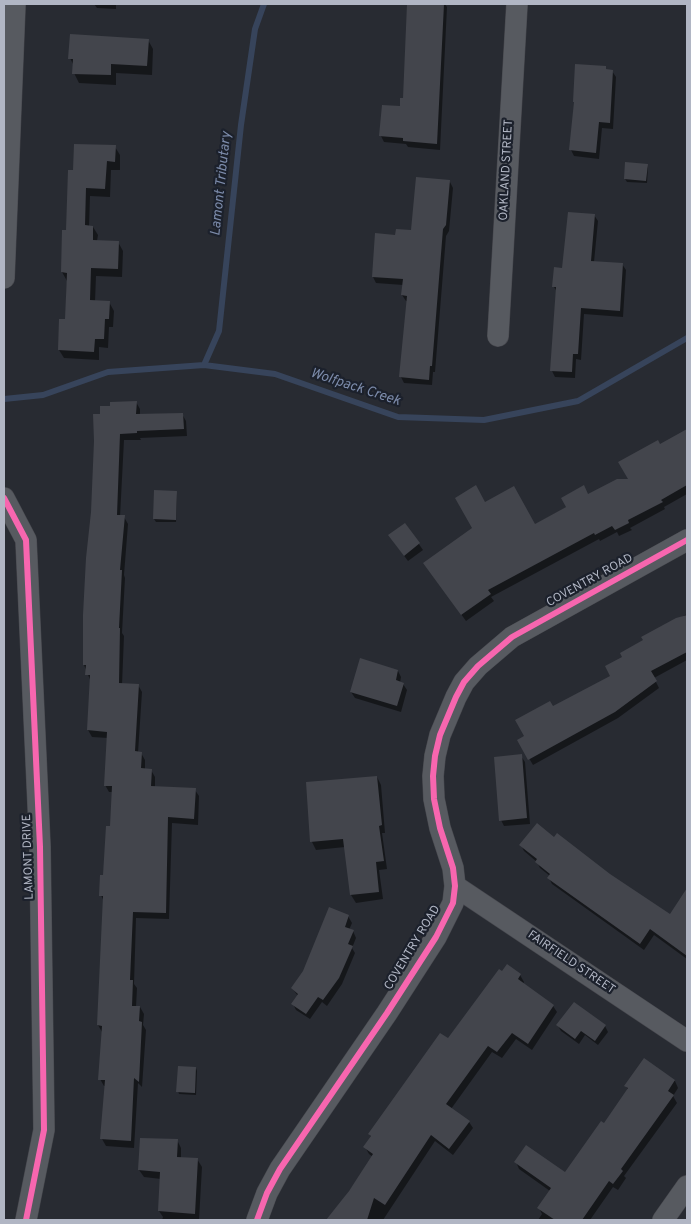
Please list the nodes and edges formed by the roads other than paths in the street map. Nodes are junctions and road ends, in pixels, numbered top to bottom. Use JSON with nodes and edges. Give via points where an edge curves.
{"nodes":[{"id":1,"x":15,"y":4,"type":"edge"},
{"id":2,"x":517,"y":4,"type":"edge"},
{"id":3,"x":4,"y":278,"type":"edge"},
{"id":4,"x":498,"y":336,"type":"dead end"},
{"id":5,"x":4,"y":498,"type":"edge"},
{"id":6,"x":687,"y":540,"type":"edge"},
{"id":7,"x":455,"y":886,"type":"junction"},
{"id":8,"x":687,"y":1041,"type":"edge"},
{"id":9,"x":687,"y":1186,"type":"edge"},
{"id":10,"x":26,"y":1220,"type":"edge"},
{"id":11,"x":257,"y":1220,"type":"edge"},
{"id":12,"x":663,"y":1220,"type":"edge"}],
"edges":[{"from":1,"to":3,"type":"street"},
{"from":2,"to":4,"type":"street","name":"OAKLAND STREET"},
{"from":5,"to":10,"type":"street","name":"LAMONT DRIVE","via":[[26,540],[40,847],[44,1130]]},
{"from":6,"to":7,"type":"street","name":"COVENTRY ROAD","via":[[512,637],[464,682],[440,735],[433,776],[434,800]]},
{"from":7,"to":8,"type":"street","name":"FAIRFIELD STREET"},
{"from":7,"to":11,"type":"street","name":"COVENTRY ROAD","via":[[453,904],[436,937],[280,1170],[266,1193]]},
{"from":9,"to":12,"type":"street"}]}
